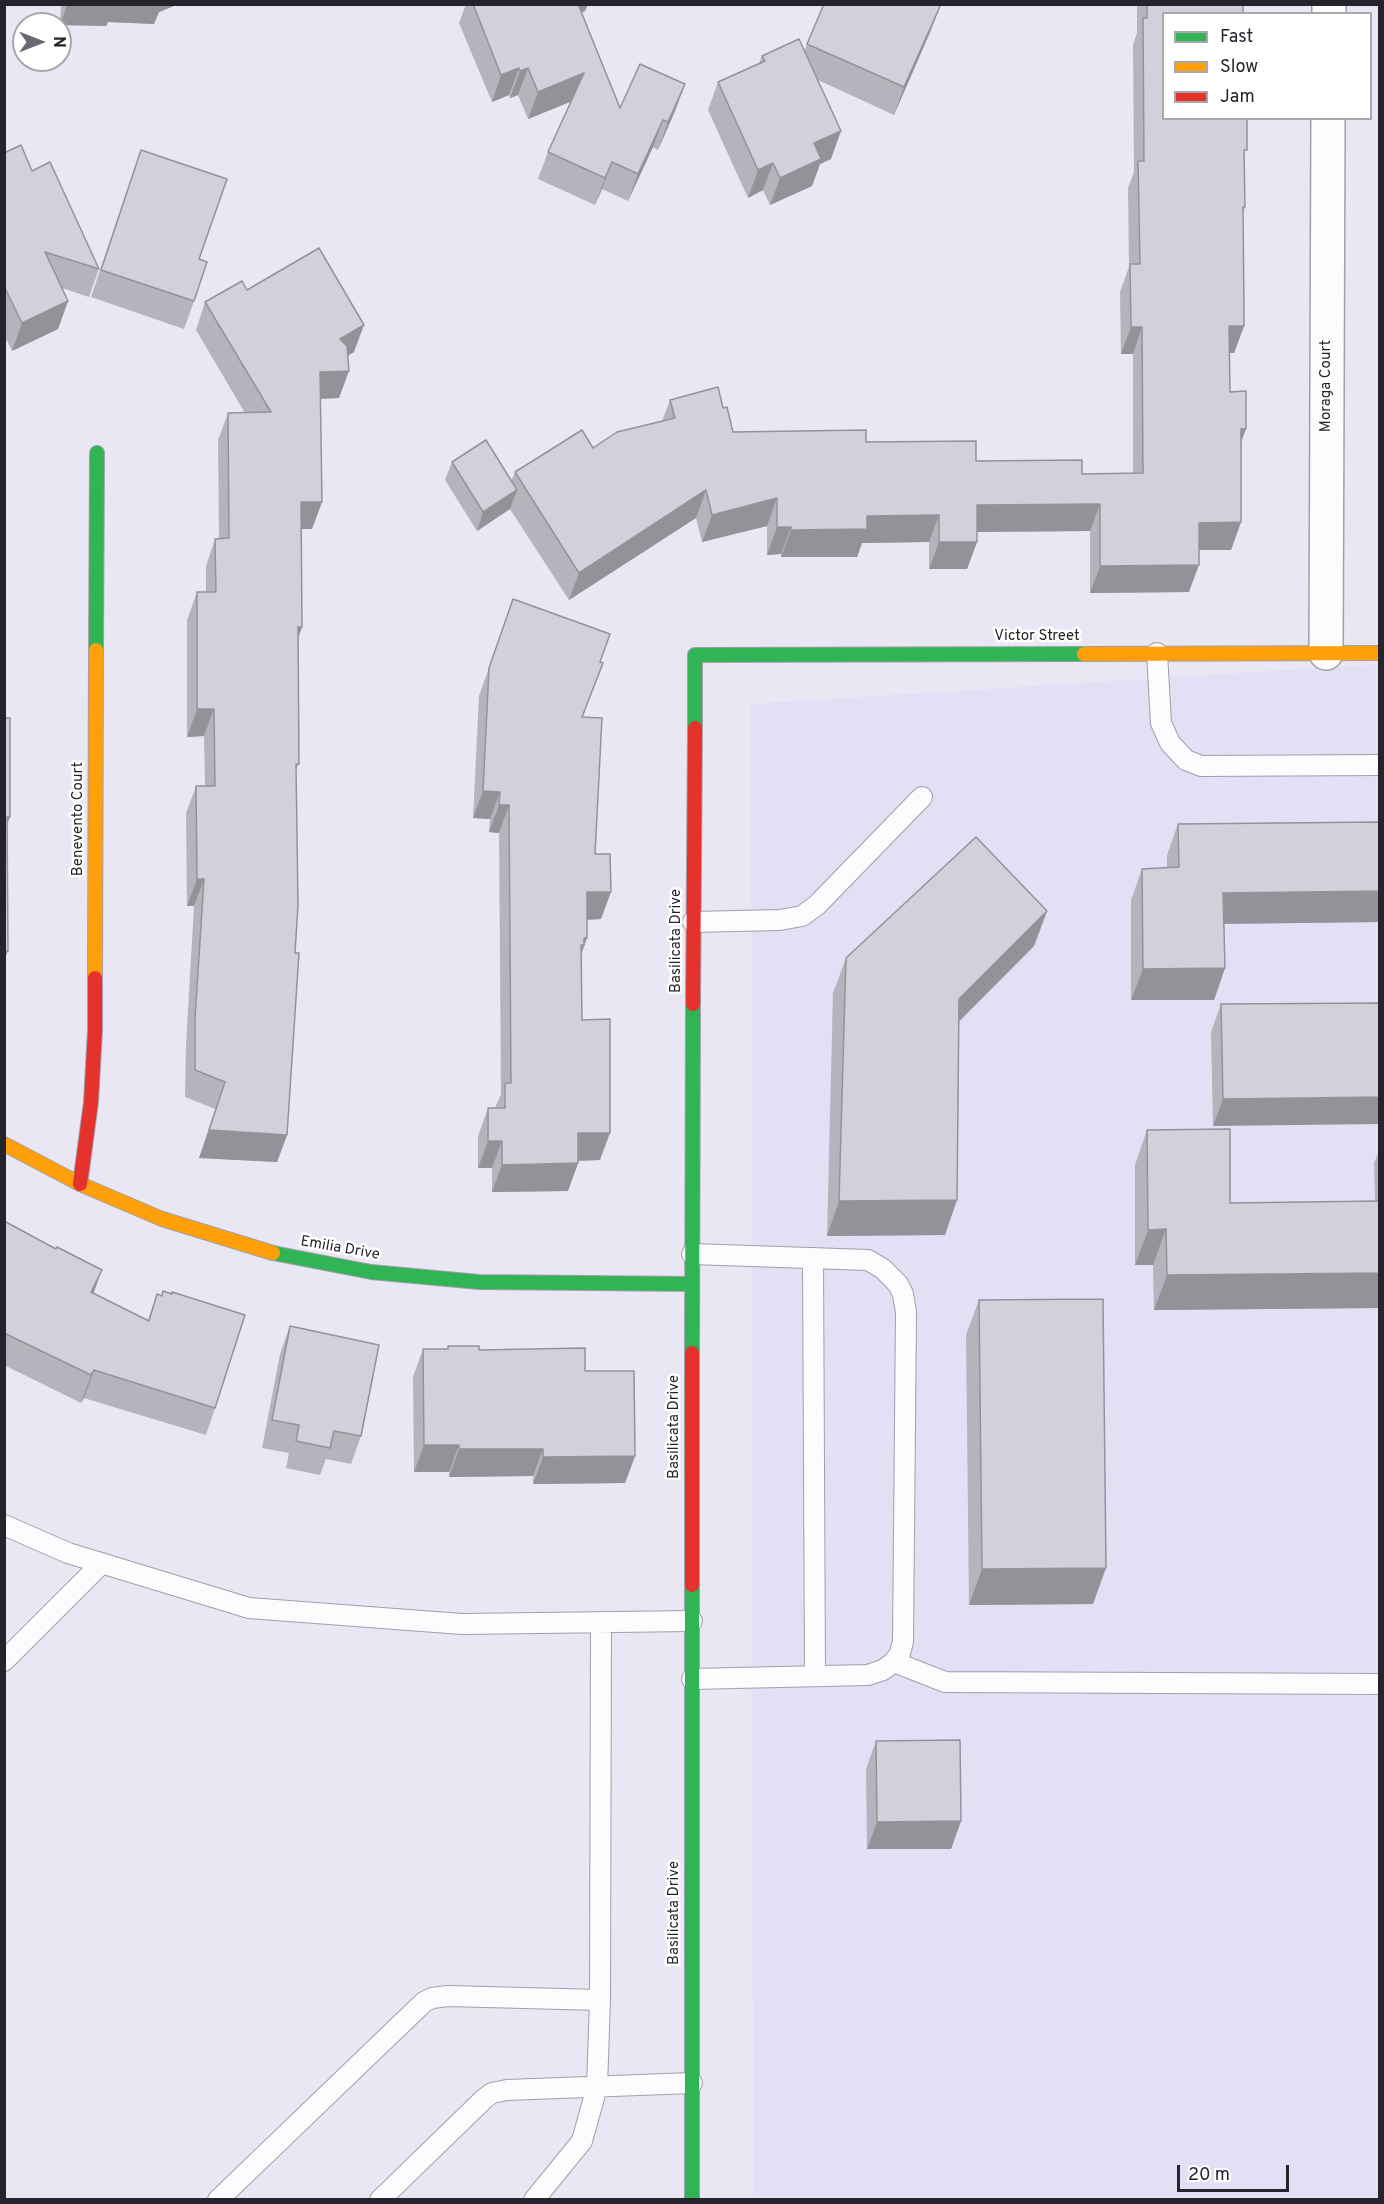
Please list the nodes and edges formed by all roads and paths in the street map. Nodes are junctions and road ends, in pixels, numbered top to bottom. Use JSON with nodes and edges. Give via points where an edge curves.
{"nodes":[{"id":1,"x":1328,"y":120,"type":"edge"},
{"id":2,"x":97,"y":453,"type":"dead end"},
{"id":3,"x":1157,"y":653,"type":"junction"},
{"id":4,"x":1326,"y":653,"type":"junction"},
{"id":5,"x":1380,"y":653,"type":"edge"},
{"id":6,"x":695,"y":655,"type":"joint"},
{"id":7,"x":1380,"y":765,"type":"edge"},
{"id":8,"x":922,"y":796,"type":"dead end"},
{"id":9,"x":693,"y":922,"type":"junction"},
{"id":10,"x":4,"y":1144,"type":"edge"},
{"id":11,"x":80,"y":1184,"type":"junction"},
{"id":12,"x":692,"y":1254,"type":"junction"},
{"id":13,"x":813,"y":1258,"type":"junction"},
{"id":14,"x":692,"y":1284,"type":"junction"},
{"id":15,"x":4,"y":1525,"type":"edge"},
{"id":16,"x":102,"y":1563,"type":"junction"},
{"id":17,"x":692,"y":1621,"type":"junction"},
{"id":18,"x":601,"y":1622,"type":"junction"},
{"id":19,"x":4,"y":1661,"type":"edge"},
{"id":20,"x":894,"y":1662,"type":"junction"},
{"id":21,"x":815,"y":1676,"type":"junction"},
{"id":22,"x":692,"y":1679,"type":"junction"},
{"id":23,"x":1380,"y":1684,"type":"edge"},
{"id":24,"x":600,"y":2000,"type":"junction"},
{"id":25,"x":692,"y":2083,"type":"junction"},
{"id":26,"x":597,"y":2086,"type":"junction"},
{"id":27,"x":218,"y":2199,"type":"edge"},
{"id":28,"x":380,"y":2199,"type":"edge"},
{"id":29,"x":534,"y":2199,"type":"edge"},
{"id":30,"x":692,"y":2199,"type":"edge"}],
"edges":[{"from":1,"to":4,"type":"street","name":"Moraga Court"},
{"from":2,"to":11,"type":"street","name":"Benevento Court","via":[[95,1030]]},
{"from":3,"to":4,"type":"street","name":"Victor Street"},
{"from":3,"to":6,"type":"street","name":"Victor Street"},
{"from":3,"to":7,"type":"lane","via":[[1161,723],[1170,743],[1186,760],[1201,766]]},
{"from":4,"to":5,"type":"street","name":"Victor Street"},
{"from":6,"to":9,"type":"street","name":"Basilicata Drive"},
{"from":8,"to":9,"type":"lane","via":[[817,906],[802,916]]},
{"from":9,"to":12,"type":"street","name":"Basilicata Drive"},
{"from":10,"to":11,"type":"street","name":"Emilia Drive"},
{"from":11,"to":14,"type":"street","name":"Emilia Drive","via":[[162,1219],[266,1251],[371,1272],[478,1282]]},
{"from":12,"to":13,"type":"lane"},
{"from":12,"to":14,"type":"street","name":"Basilicata Drive"},
{"from":13,"to":20,"type":"lane","via":[[875,1263],[903,1294],[903,1642]]},
{"from":13,"to":21,"type":"lane"},
{"from":14,"to":17,"type":"street","name":"Basilicata Drive"},
{"from":15,"to":16,"type":"lane"},
{"from":16,"to":18,"type":"lane","via":[[249,1608],[462,1624]]},
{"from":16,"to":19,"type":"lane"},
{"from":17,"to":18,"type":"lane"},
{"from":17,"to":22,"type":"street","name":"Basilicata Drive"},
{"from":18,"to":24,"type":"lane"},
{"from":20,"to":21,"type":"lane","via":[[868,1675]]},
{"from":20,"to":23,"type":"lane","via":[[945,1682]]},
{"from":21,"to":22,"type":"lane"},
{"from":22,"to":25,"type":"street","name":"Basilicata Drive"},
{"from":24,"to":26,"type":"lane"},
{"from":24,"to":27,"type":"lane","via":[[448,1996],[424,2002]]},
{"from":25,"to":26,"type":"lane"},
{"from":25,"to":30,"type":"street","name":"Basilicata Drive"},
{"from":26,"to":28,"type":"lane","via":[[492,2093]]},
{"from":26,"to":29,"type":"lane","via":[[582,2141]]}]}
